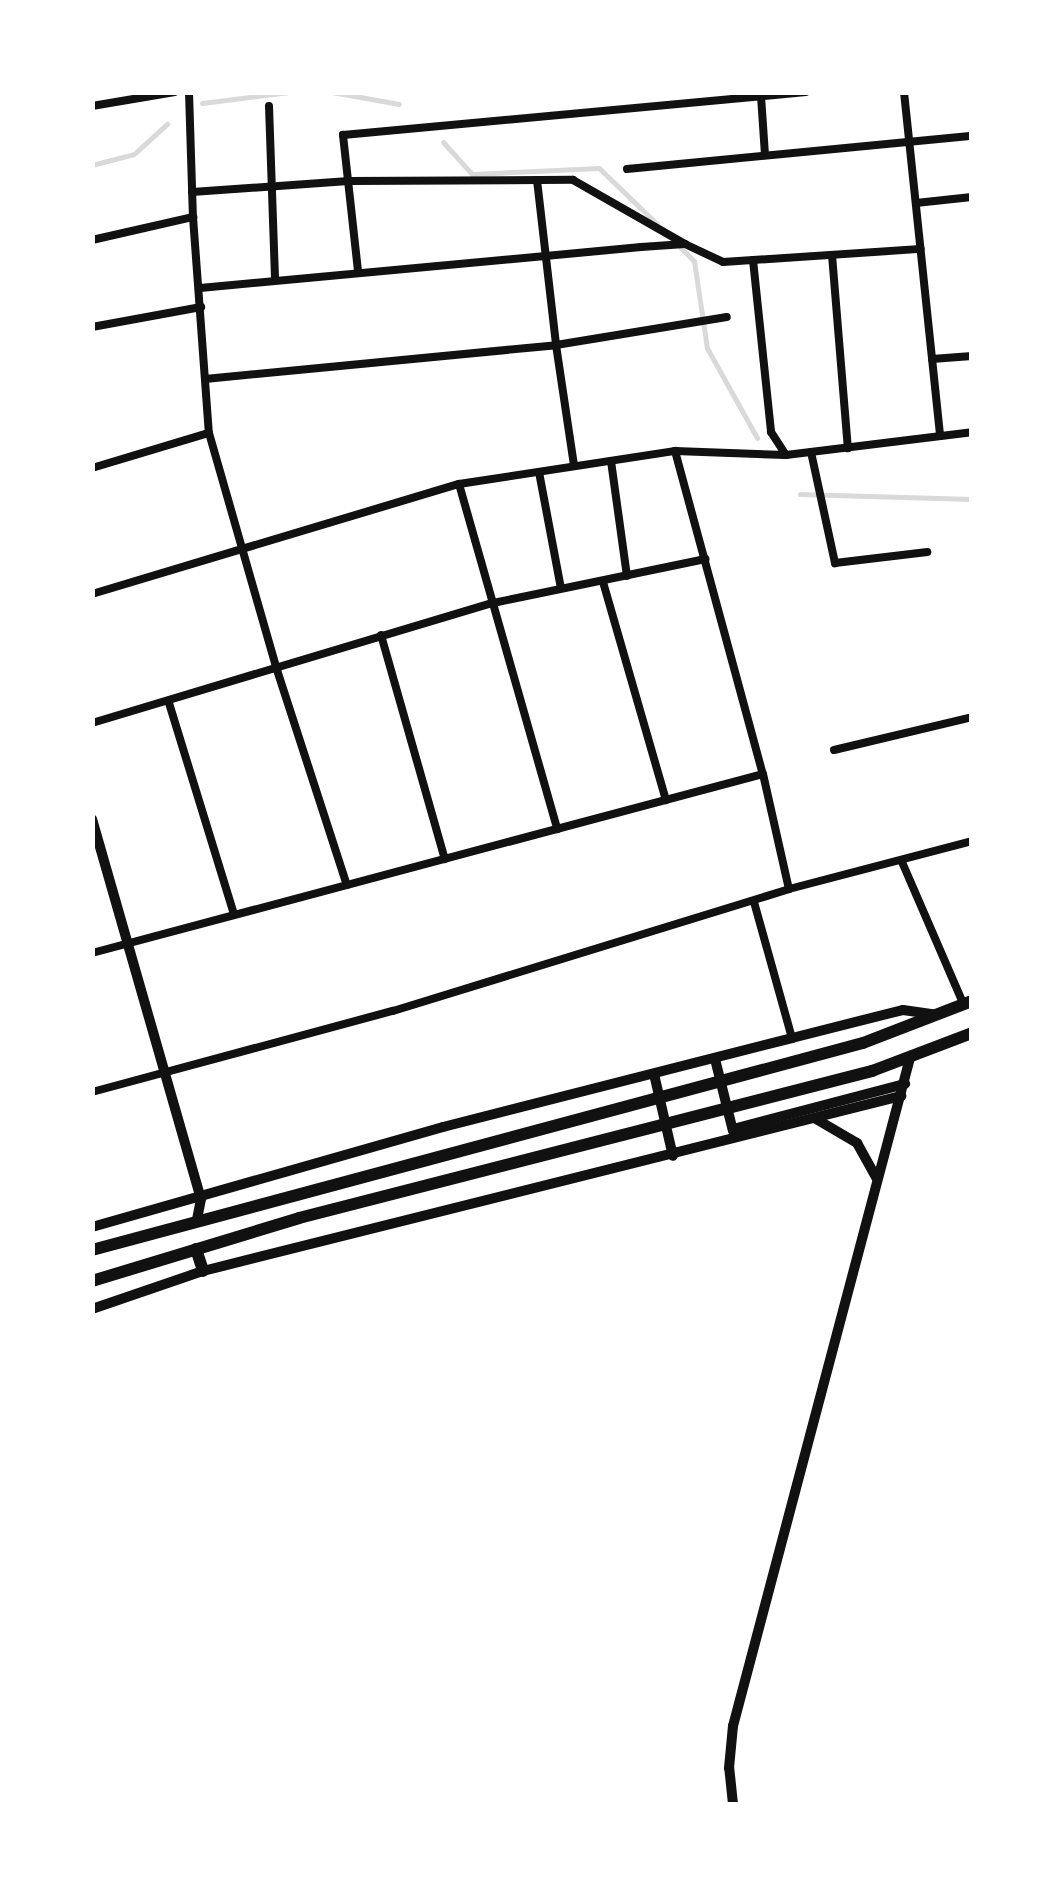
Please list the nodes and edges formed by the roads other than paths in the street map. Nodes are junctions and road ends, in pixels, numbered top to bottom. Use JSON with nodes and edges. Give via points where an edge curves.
{"nodes":[{"id":1,"x":175,"y":92,"type":"edge"},
{"id":2,"x":190,"y":92,"type":"edge"},
{"id":3,"x":634,"y":92,"type":"edge"},
{"id":4,"x":806,"y":92,"type":"edge"},
{"id":5,"x":904,"y":92,"type":"edge"},
{"id":6,"x":761,"y":96,"type":"junction"},
{"id":7,"x":92,"y":106,"type":"edge"},
{"id":8,"x":269,"y":106,"type":"dead end"},
{"id":9,"x":636,"y":106,"type":"junction"},
{"id":10,"x":972,"y":136,"type":"edge"},
{"id":11,"x":910,"y":141,"type":"junction"},
{"id":12,"x":765,"y":155,"type":"junction"},
{"id":13,"x":627,"y":169,"type":"dead end"},
{"id":14,"x":537,"y":180,"type":"junction"},
{"id":15,"x":348,"y":181,"type":"junction"},
{"id":16,"x":272,"y":186,"type":"junction"},
{"id":17,"x":192,"y":192,"type":"junction"},
{"id":18,"x":972,"y":198,"type":"edge"},
{"id":19,"x":916,"y":203,"type":"junction"},
{"id":20,"x":193,"y":217,"type":"junction"},
{"id":21,"x":92,"y":240,"type":"edge"},
{"id":22,"x":683,"y":244,"type":"junction"},
{"id":23,"x":921,"y":249,"type":"junction"},
{"id":24,"x":546,"y":254,"type":"junction"},
{"id":25,"x":832,"y":255,"type":"junction"},
{"id":26,"x":753,"y":260,"type":"junction"},
{"id":27,"x":358,"y":271,"type":"junction"},
{"id":28,"x":275,"y":278,"type":"junction"},
{"id":29,"x":200,"y":288,"type":"junction"},
{"id":30,"x":202,"y":307,"type":"junction"},
{"id":31,"x":728,"y":317,"type":"dead end"},
{"id":32,"x":92,"y":327,"type":"edge"},
{"id":33,"x":556,"y":344,"type":"junction"},
{"id":34,"x":972,"y":356,"type":"edge"},
{"id":35,"x":932,"y":359,"type":"junction"},
{"id":36,"x":205,"y":379,"type":"junction"},
{"id":37,"x":972,"y":432,"type":"edge"},
{"id":38,"x":210,"y":433,"type":"junction"},
{"id":39,"x":940,"y":436,"type":"junction"},
{"id":40,"x":848,"y":448,"type":"junction"},
{"id":41,"x":675,"y":452,"type":"junction"},
{"id":42,"x":811,"y":452,"type":"junction"},
{"id":43,"x":786,"y":455,"type":"junction"},
{"id":44,"x":611,"y":461,"type":"junction"},
{"id":45,"x":574,"y":466,"type":"junction"},
{"id":46,"x":92,"y":468,"type":"edge"},
{"id":47,"x":539,"y":472,"type":"junction"},
{"id":48,"x":458,"y":484,"type":"junction"},
{"id":49,"x":240,"y":550,"type":"junction"},
{"id":50,"x":926,"y":552,"type":"dead end"},
{"id":51,"x":706,"y":560,"type":"junction"},
{"id":52,"x":627,"y":576,"type":"junction"},
{"id":53,"x":604,"y":582,"type":"junction"},
{"id":54,"x":561,"y":588,"type":"junction"},
{"id":55,"x":92,"y":594,"type":"edge"},
{"id":56,"x":493,"y":603,"type":"junction"},
{"id":57,"x":380,"y":635,"type":"junction"},
{"id":58,"x":276,"y":670,"type":"junction"},
{"id":59,"x":169,"y":703,"type":"junction"},
{"id":60,"x":972,"y":716,"type":"edge"},
{"id":61,"x":92,"y":723,"type":"edge"},
{"id":62,"x":834,"y":750,"type":"dead end"},
{"id":63,"x":763,"y":774,"type":"junction"},
{"id":64,"x":666,"y":800,"type":"junction"},
{"id":65,"x":92,"y":818,"type":"edge"},
{"id":66,"x":557,"y":829,"type":"junction"},
{"id":67,"x":972,"y":841,"type":"edge"},
{"id":68,"x":445,"y":859,"type":"junction"},
{"id":69,"x":902,"y":862,"type":"junction"},
{"id":70,"x":348,"y":885,"type":"junction"},
{"id":71,"x":789,"y":889,"type":"junction"},
{"id":72,"x":754,"y":902,"type":"junction"},
{"id":73,"x":234,"y":914,"type":"junction"},
{"id":74,"x":128,"y":943,"type":"junction"},
{"id":75,"x":92,"y":953,"type":"edge"},
{"id":76,"x":967,"y":1002,"type":"edge"},
{"id":77,"x":933,"y":1014,"type":"junction"},
{"id":78,"x":972,"y":1033,"type":"edge"},
{"id":79,"x":792,"y":1038,"type":"junction"},
{"id":80,"x":910,"y":1058,"type":"junction"},
{"id":81,"x":715,"y":1060,"type":"junction"},
{"id":82,"x":165,"y":1072,"type":"junction"},
{"id":83,"x":654,"y":1074,"type":"junction"},
{"id":84,"x":903,"y":1090,"type":"junction"},
{"id":85,"x":92,"y":1092,"type":"edge"},
{"id":86,"x":814,"y":1118,"type":"junction"},
{"id":87,"x":734,"y":1134,"type":"junction"},
{"id":88,"x":673,"y":1156,"type":"junction"},
{"id":89,"x":877,"y":1178,"type":"junction"},
{"id":90,"x":201,"y":1198,"type":"junction"},
{"id":91,"x":197,"y":1219,"type":"junction"},
{"id":92,"x":92,"y":1227,"type":"edge"},
{"id":93,"x":196,"y":1249,"type":"junction"},
{"id":94,"x":92,"y":1250,"type":"edge"},
{"id":95,"x":203,"y":1271,"type":"junction"},
{"id":96,"x":92,"y":1281,"type":"edge"},
{"id":97,"x":92,"y":1309,"type":"edge"},
{"id":98,"x":734,"y":1804,"type":"edge"}],
"edges":[{"from":1,"to":7,"type":"street"},
{"from":2,"to":17,"type":"street"},
{"from":3,"to":9,"type":"street"},
{"from":4,"to":6,"type":"street"},
{"from":5,"to":11,"type":"street"},
{"from":6,"to":9,"type":"street"},
{"from":6,"to":12,"type":"street"},
{"from":8,"to":16,"type":"street"},
{"from":9,"to":15,"type":"street","via":[[343,135]]},
{"from":10,"to":11,"type":"street"},
{"from":11,"to":12,"type":"street"},
{"from":11,"to":19,"type":"street"},
{"from":12,"to":13,"type":"street"},
{"from":14,"to":15,"type":"street"},
{"from":14,"to":22,"type":"street","via":[[573,180]]},
{"from":14,"to":24,"type":"street"},
{"from":15,"to":16,"type":"street"},
{"from":15,"to":27,"type":"street"},
{"from":16,"to":17,"type":"street"},
{"from":16,"to":28,"type":"street"},
{"from":17,"to":20,"type":"street"},
{"from":18,"to":19,"type":"street"},
{"from":19,"to":23,"type":"street"},
{"from":20,"to":21,"type":"street"},
{"from":20,"to":29,"type":"street"},
{"from":22,"to":24,"type":"street"},
{"from":22,"to":26,"type":"street","via":[[723,262]]},
{"from":23,"to":25,"type":"street"},
{"from":23,"to":35,"type":"street"},
{"from":24,"to":27,"type":"street"},
{"from":24,"to":33,"type":"street"},
{"from":25,"to":26,"type":"street"},
{"from":25,"to":40,"type":"street"},
{"from":26,"to":43,"type":"street","via":[[772,432]]},
{"from":27,"to":28,"type":"street"},
{"from":28,"to":29,"type":"street"},
{"from":29,"to":30,"type":"street"},
{"from":30,"to":32,"type":"street"},
{"from":30,"to":36,"type":"street"},
{"from":31,"to":33,"type":"street"},
{"from":33,"to":36,"type":"street"},
{"from":33,"to":45,"type":"street"},
{"from":34,"to":35,"type":"street"},
{"from":35,"to":39,"type":"street"},
{"from":36,"to":38,"type":"street"},
{"from":37,"to":39,"type":"street"},
{"from":38,"to":46,"type":"street"},
{"from":38,"to":49,"type":"street"},
{"from":39,"to":40,"type":"street"},
{"from":40,"to":42,"type":"street"},
{"from":41,"to":43,"type":"street"},
{"from":41,"to":44,"type":"street"},
{"from":41,"to":51,"type":"street"},
{"from":42,"to":43,"type":"street"},
{"from":42,"to":50,"type":"street","via":[[835,563]]},
{"from":44,"to":45,"type":"street"},
{"from":44,"to":52,"type":"street"},
{"from":45,"to":47,"type":"street"},
{"from":47,"to":48,"type":"street"},
{"from":47,"to":54,"type":"street"},
{"from":48,"to":49,"type":"street"},
{"from":48,"to":56,"type":"street"},
{"from":49,"to":55,"type":"street"},
{"from":49,"to":58,"type":"street"},
{"from":51,"to":52,"type":"street"},
{"from":51,"to":63,"type":"street"},
{"from":52,"to":53,"type":"street"},
{"from":53,"to":54,"type":"street"},
{"from":53,"to":64,"type":"street"},
{"from":54,"to":56,"type":"street"},
{"from":56,"to":57,"type":"street"},
{"from":56,"to":66,"type":"street"},
{"from":57,"to":58,"type":"street"},
{"from":57,"to":68,"type":"street"},
{"from":58,"to":59,"type":"street"},
{"from":58,"to":70,"type":"street"},
{"from":59,"to":61,"type":"street"},
{"from":59,"to":73,"type":"street"},
{"from":60,"to":62,"type":"street"},
{"from":63,"to":64,"type":"street"},
{"from":63,"to":71,"type":"street"},
{"from":64,"to":66,"type":"street"},
{"from":65,"to":74,"type":"street"},
{"from":66,"to":68,"type":"street"},
{"from":67,"to":69,"type":"street"},
{"from":68,"to":70,"type":"street"},
{"from":69,"to":71,"type":"street"},
{"from":69,"to":76,"type":"street"},
{"from":70,"to":73,"type":"street"},
{"from":71,"to":72,"type":"street"},
{"from":72,"to":79,"type":"street"},
{"from":72,"to":82,"type":"street"},
{"from":73,"to":74,"type":"street"},
{"from":74,"to":75,"type":"street"},
{"from":74,"to":82,"type":"street"},
{"from":76,"to":77,"type":"highway"},
{"from":77,"to":79,"type":"street","via":[[903,1010]]},
{"from":77,"to":91,"type":"highway","via":[[863,1043]]},
{"from":78,"to":80,"type":"highway"},
{"from":79,"to":81,"type":"street"},
{"from":80,"to":84,"type":"street"},
{"from":80,"to":93,"type":"highway"},
{"from":81,"to":83,"type":"street"},
{"from":81,"to":87,"type":"street"},
{"from":82,"to":85,"type":"street"},
{"from":82,"to":90,"type":"street"},
{"from":83,"to":88,"type":"street"},
{"from":83,"to":90,"type":"street"},
{"from":84,"to":86,"type":"street"},
{"from":84,"to":87,"type":"street"},
{"from":84,"to":89,"type":"street"},
{"from":86,"to":87,"type":"street"},
{"from":86,"to":89,"type":"street","via":[[858,1143]]},
{"from":87,"to":88,"type":"street"},
{"from":88,"to":95,"type":"street"},
{"from":89,"to":98,"type":"street","via":[[733,1726]]},
{"from":90,"to":91,"type":"street"},
{"from":90,"to":92,"type":"street"},
{"from":91,"to":94,"type":"highway"},
{"from":93,"to":95,"type":"highway"},
{"from":93,"to":96,"type":"highway"},
{"from":95,"to":97,"type":"street"}]}
